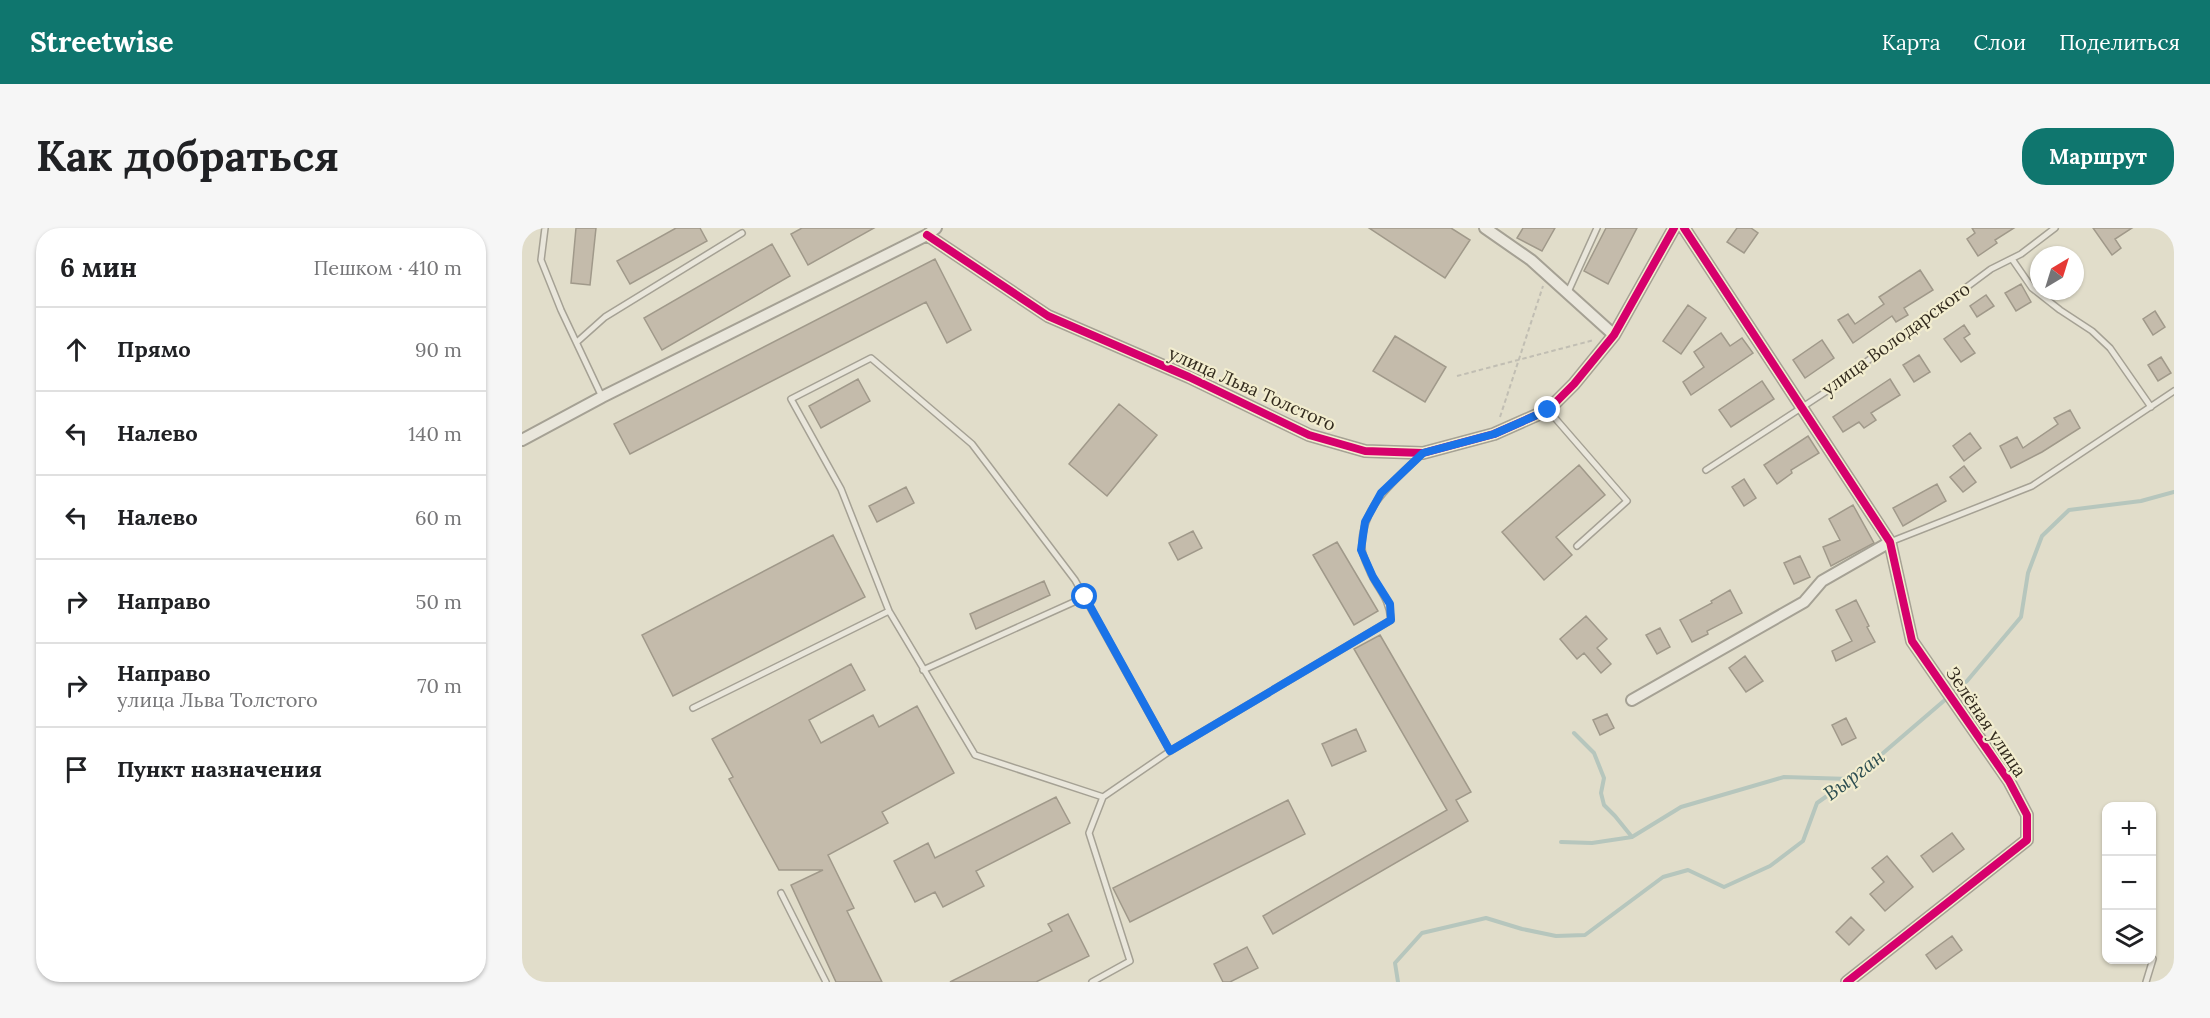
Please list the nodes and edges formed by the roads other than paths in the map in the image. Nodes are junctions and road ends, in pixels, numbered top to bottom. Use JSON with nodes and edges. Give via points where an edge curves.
{"nodes":[{"id":1,"x":545,"y":228,"type":"edge"},
{"id":2,"x":936,"y":228,"type":"edge"},
{"id":3,"x":1485,"y":228,"type":"edge"},
{"id":4,"x":1597,"y":228,"type":"edge"},
{"id":5,"x":1674,"y":228,"type":"edge"},
{"id":6,"x":1684,"y":228,"type":"edge"},
{"id":7,"x":2055,"y":228,"type":"edge"},
{"id":8,"x":742,"y":233,"type":"dead end"},
{"id":9,"x":927,"y":236,"type":"junction"},
{"id":10,"x":2012,"y":258,"type":"junction"},
{"id":11,"x":1568,"y":294,"type":"junction"},
{"id":12,"x":1614,"y":335,"type":"junction"},
{"id":13,"x":577,"y":342,"type":"junction"},
{"id":14,"x":2174,"y":391,"type":"edge"},
{"id":15,"x":602,"y":397,"type":"junction"},
{"id":16,"x":1802,"y":406,"type":"junction"},
{"id":17,"x":2151,"y":407,"type":"junction"},
{"id":18,"x":1548,"y":410,"type":"junction"},
{"id":19,"x":522,"y":440,"type":"edge"},
{"id":20,"x":1423,"y":453,"type":"junction"},
{"id":21,"x":1706,"y":470,"type":"dead end"},
{"id":22,"x":1890,"y":542,"type":"junction"},
{"id":23,"x":1577,"y":546,"type":"dead end"},
{"id":24,"x":1085,"y":597,"type":"junction"},
{"id":25,"x":889,"y":611,"type":"junction"},
{"id":26,"x":923,"y":670,"type":"junction"},
{"id":27,"x":1632,"y":700,"type":"dead end"},
{"id":28,"x":693,"y":708,"type":"dead end"},
{"id":29,"x":1170,"y":751,"type":"junction"},
{"id":30,"x":1103,"y":797,"type":"junction"},
{"id":31,"x":781,"y":893,"type":"dead end"},
{"id":32,"x":2151,"y":964,"type":"edge"},
{"id":33,"x":826,"y":982,"type":"edge"},
{"id":34,"x":1092,"y":982,"type":"edge"},
{"id":35,"x":1847,"y":982,"type":"edge"},
{"id":36,"x":2146,"y":982,"type":"edge"}],
"edges":[{"from":1,"to":13,"type":"lane","via":[[541,260]]},
{"from":2,"to":9,"type":"street"},
{"from":3,"to":11,"type":"street"},
{"from":4,"to":11,"type":"lane"},
{"from":5,"to":12,"type":"street","name":"улица Льва Толстого"},
{"from":6,"to":16,"type":"street"},
{"from":7,"to":10,"type":"lane","name":"улица Володарского"},
{"from":8,"to":13,"type":"lane","via":[[605,317]]},
{"from":9,"to":15,"type":"street"},
{"from":9,"to":20,"type":"street","name":"улица Льва Толстого","via":[[1048,316],[1309,435],[1365,451]]},
{"from":10,"to":16,"type":"lane","name":"улица Володарского","via":[[1991,269]]},
{"from":10,"to":17,"type":"lane","via":[[2031,288],[2110,348]]},
{"from":11,"to":12,"type":"street"},
{"from":12,"to":18,"type":"street","name":"улица Льва Толстого"},
{"from":13,"to":15,"type":"lane"},
{"from":14,"to":17,"type":"lane"},
{"from":15,"to":19,"type":"street"},
{"from":16,"to":21,"type":"lane","name":"улица Володарского"},
{"from":16,"to":22,"type":"street"},
{"from":17,"to":22,"type":"lane","via":[[2032,486]]},
{"from":18,"to":20,"type":"street","name":"улица Льва Толстого","via":[[1494,434]]},
{"from":18,"to":23,"type":"lane","via":[[1627,501]]},
{"from":20,"to":29,"type":"lane","via":[[1381,493],[1365,522],[1361,550],[1390,604],[1391,620]]},
{"from":22,"to":27,"type":"street","via":[[1822,581],[1804,603]]},
{"from":22,"to":35,"type":"street","name":"Зелёная улица","via":[[1912,641],[2009,781],[2028,815],[2027,840]]},
{"from":24,"to":25,"type":"lane","via":[[972,444],[871,358],[791,399],[841,489]]},
{"from":24,"to":26,"type":"lane"},
{"from":24,"to":29,"type":"lane"},
{"from":25,"to":26,"type":"lane"},
{"from":25,"to":28,"type":"lane"},
{"from":26,"to":30,"type":"lane","via":[[975,755]]},
{"from":29,"to":30,"type":"lane"},
{"from":30,"to":34,"type":"lane","via":[[1089,833],[1130,961]]},
{"from":31,"to":33,"type":"lane"},
{"from":32,"to":36,"type":"lane"}]}
